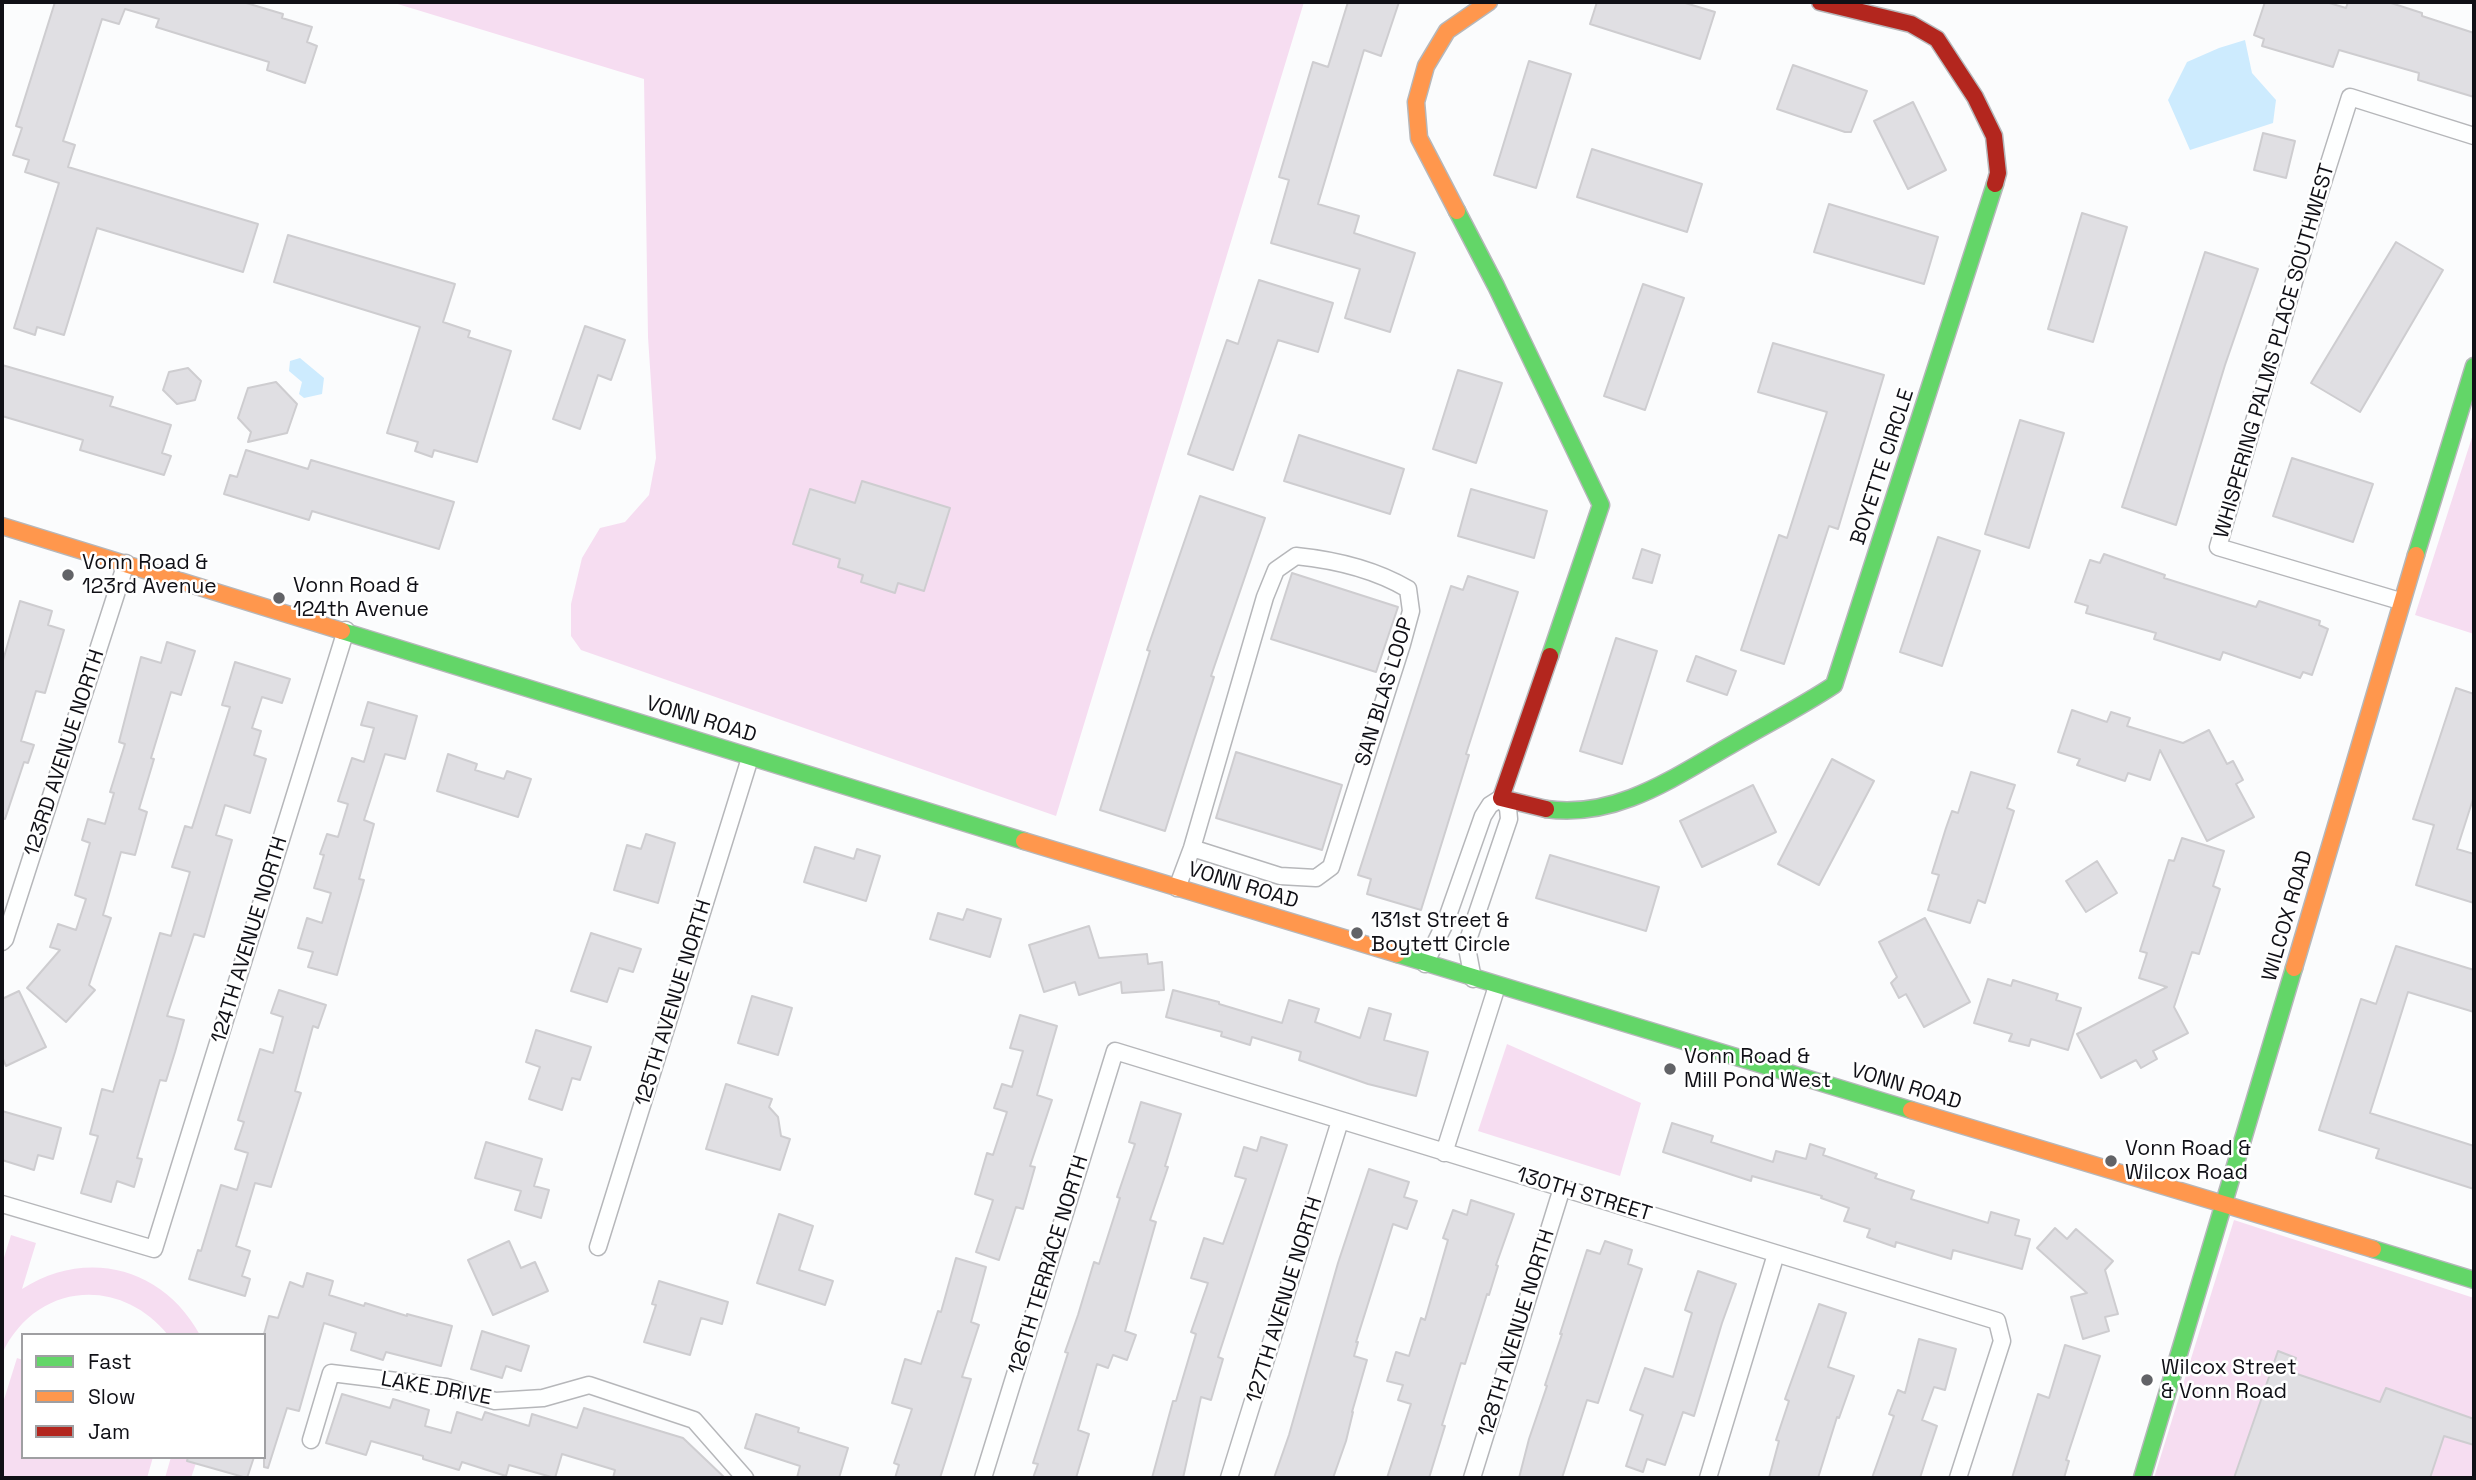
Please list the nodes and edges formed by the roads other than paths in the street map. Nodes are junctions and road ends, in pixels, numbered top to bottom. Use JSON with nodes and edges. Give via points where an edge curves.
{"nodes":[{"id":1,"x":1489,"y":2,"type":"edge"},
{"id":2,"x":1820,"y":2,"type":"edge"},
{"id":3,"x":2474,"y":136,"type":"edge"},
{"id":4,"x":2474,"y":366,"type":"edge"},
{"id":5,"x":2,"y":526,"type":"edge"},
{"id":6,"x":126,"y":563,"type":"junction"},
{"id":7,"x":2400,"y":601,"type":"junction"},
{"id":8,"x":346,"y":630,"type":"junction"},
{"id":9,"x":750,"y":758,"type":"junction"},
{"id":10,"x":1501,"y":798,"type":"junction"},
{"id":11,"x":1192,"y":848,"type":"junction"},
{"id":12,"x":1177,"y":888,"type":"junction"},
{"id":13,"x":2,"y":942,"type":"edge"},
{"id":14,"x":1425,"y":964,"type":"junction"},
{"id":15,"x":1473,"y":979,"type":"junction"},
{"id":16,"x":1497,"y":986,"type":"junction"},
{"id":17,"x":1115,"y":1051,"type":"joint"},
{"id":18,"x":1340,"y":1121,"type":"junction"},
{"id":19,"x":1444,"y":1153,"type":"junction"},
{"id":20,"x":1562,"y":1188,"type":"junction"},
{"id":21,"x":2,"y":1204,"type":"edge"},
{"id":22,"x":2225,"y":1205,"type":"junction"},
{"id":23,"x":598,"y":1247,"type":"dead end"},
{"id":24,"x":1776,"y":1254,"type":"junction"},
{"id":25,"x":2474,"y":1280,"type":"edge"},
{"id":26,"x":311,"y":1440,"type":"dead end"},
{"id":27,"x":745,"y":1478,"type":"edge"},
{"id":28,"x":983,"y":1478,"type":"edge"},
{"id":29,"x":1229,"y":1478,"type":"edge"},
{"id":30,"x":1472,"y":1478,"type":"edge"},
{"id":31,"x":1708,"y":1478,"type":"edge"},
{"id":32,"x":1958,"y":1478,"type":"edge"},
{"id":33,"x":2142,"y":1478,"type":"edge"}],
"edges":[{"from":1,"to":10,"type":"street","via":[[1447,31],[1426,66],[1416,102],[1419,138],[1601,505]]},
{"from":2,"to":10,"type":"street","name":"BOYETTE CIRCLE","via":[[1911,24],[1937,39],[1994,136],[1998,173],[1834,685],[1689,770],[1623,802],[1582,811],[1539,810]]},
{"from":3,"to":7,"type":"street","name":"WHISPERING PALMS PLACE SOUTHWEST","via":[[2350,97],[2218,547]]},
{"from":4,"to":7,"type":"street","name":"WILCOX ROAD"},
{"from":5,"to":6,"type":"street","name":"VONN ROAD"},
{"from":6,"to":8,"type":"street","name":"VONN ROAD"},
{"from":6,"to":13,"type":"street","name":"123RD AVENUE NORTH"},
{"from":7,"to":22,"type":"street","name":"WILCOX ROAD"},
{"from":8,"to":9,"type":"street","name":"VONN ROAD"},
{"from":8,"to":21,"type":"street","name":"124TH AVENUE NORTH","via":[[154,1249]]},
{"from":9,"to":12,"type":"street","name":"VONN ROAD"},
{"from":9,"to":23,"type":"street","name":"125TH AVENUE NORTH"},
{"from":10,"to":14,"type":"street","via":[[1483,816],[1446,921]]},
{"from":10,"to":15,"type":"street","via":[[1509,819],[1469,937]]},
{"from":11,"to":11,"type":"street","name":"SAN BLAS LOOP","via":[[1276,570],[1296,556],[1330,559],[1408,589],[1411,611],[1402,644],[1331,867],[1316,878],[1280,876]]},
{"from":11,"to":12,"type":"street","name":"SAN BLAS LOOP"},
{"from":12,"to":14,"type":"street","name":"VONN ROAD"},
{"from":14,"to":15,"type":"street","name":"VONN ROAD"},
{"from":15,"to":16,"type":"street","name":"VONN ROAD"},
{"from":16,"to":19,"type":"street"},
{"from":16,"to":22,"type":"street","name":"VONN ROAD"},
{"from":17,"to":18,"type":"street","name":"130TH STREET"},
{"from":17,"to":28,"type":"street","name":"126TH TERRACE NORTH"},
{"from":18,"to":19,"type":"street","name":"130TH STREET"},
{"from":18,"to":29,"type":"street","name":"127TH AVENUE NORTH"},
{"from":19,"to":20,"type":"street","name":"130TH STREET"},
{"from":20,"to":24,"type":"street","name":"130TH STREET"},
{"from":20,"to":30,"type":"street","name":"128TH AVENUE NORTH"},
{"from":22,"to":25,"type":"street","name":"VONN ROAD"},
{"from":22,"to":33,"type":"street","name":"WILCOX ROAD"},
{"from":24,"to":31,"type":"street"},
{"from":24,"to":32,"type":"street","name":"130TH STREET","via":[[1997,1321],[2002,1341]]},
{"from":26,"to":27,"type":"street","name":"LAKE DRIVE","via":[[331,1373],[446,1387],[495,1401],[543,1398],[589,1385],[694,1420]]}]}
